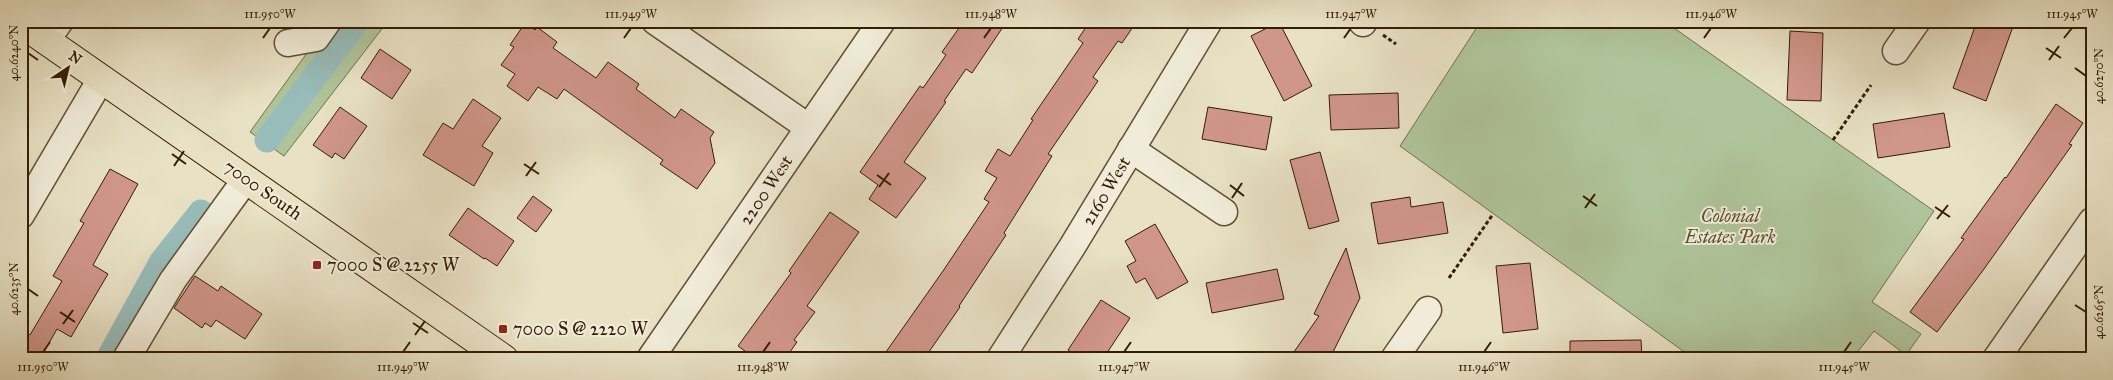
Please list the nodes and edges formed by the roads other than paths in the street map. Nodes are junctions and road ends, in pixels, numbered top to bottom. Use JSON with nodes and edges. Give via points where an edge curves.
{"nodes":[{"id":1,"x":328,"y":21,"type":"edge"},
{"id":2,"x":655,"y":21,"type":"edge"},
{"id":3,"x":882,"y":21,"type":"edge"},
{"id":4,"x":1208,"y":21,"type":"edge"},
{"id":5,"x":1917,"y":21,"type":"edge"},
{"id":6,"x":21,"y":23,"type":"edge"},
{"id":7,"x":53,"y":31,"type":"edge"},
{"id":8,"x":288,"y":43,"type":"dead end"},
{"id":9,"x":1896,"y":51,"type":"dead end"},
{"id":10,"x":101,"y":78,"type":"junction"},
{"id":11,"x":808,"y":127,"type":"junction"},
{"id":12,"x":1131,"y":149,"type":"junction"},
{"id":13,"x":246,"y":179,"type":"junction"},
{"id":14,"x":1224,"y":212,"type":"dead end"},
{"id":15,"x":21,"y":215,"type":"edge"},
{"id":16,"x":2092,"y":221,"type":"edge"},
{"id":17,"x":1428,"y":310,"type":"dead end"},
{"id":18,"x":126,"y":359,"type":"edge"},
{"id":19,"x":504,"y":359,"type":"edge"},
{"id":20,"x":650,"y":359,"type":"edge"},
{"id":21,"x":1000,"y":359,"type":"edge"},
{"id":22,"x":1394,"y":359,"type":"edge"},
{"id":23,"x":1996,"y":359,"type":"edge"}],
"edges":[{"from":1,"to":8,"type":"street","via":[[316,38]]},
{"from":2,"to":11,"type":"street"},
{"from":3,"to":11,"type":"street","name":"2200 West"},
{"from":4,"to":12,"type":"street","name":"2160 West"},
{"from":5,"to":9,"type":"street"},
{"from":6,"to":7,"type":"main road","name":"7000 South"},
{"from":7,"to":10,"type":"main road","name":"7000 South"},
{"from":10,"to":13,"type":"main road","name":"7000 South"},
{"from":10,"to":15,"type":"street"},
{"from":11,"to":20,"type":"street","name":"2200 West"},
{"from":12,"to":14,"type":"street"},
{"from":12,"to":21,"type":"street","name":"2160 West"},
{"from":13,"to":18,"type":"street","via":[[173,280]]},
{"from":13,"to":19,"type":"main road","name":"7000 South"},
{"from":16,"to":23,"type":"street"},
{"from":17,"to":22,"type":"street"}]}
